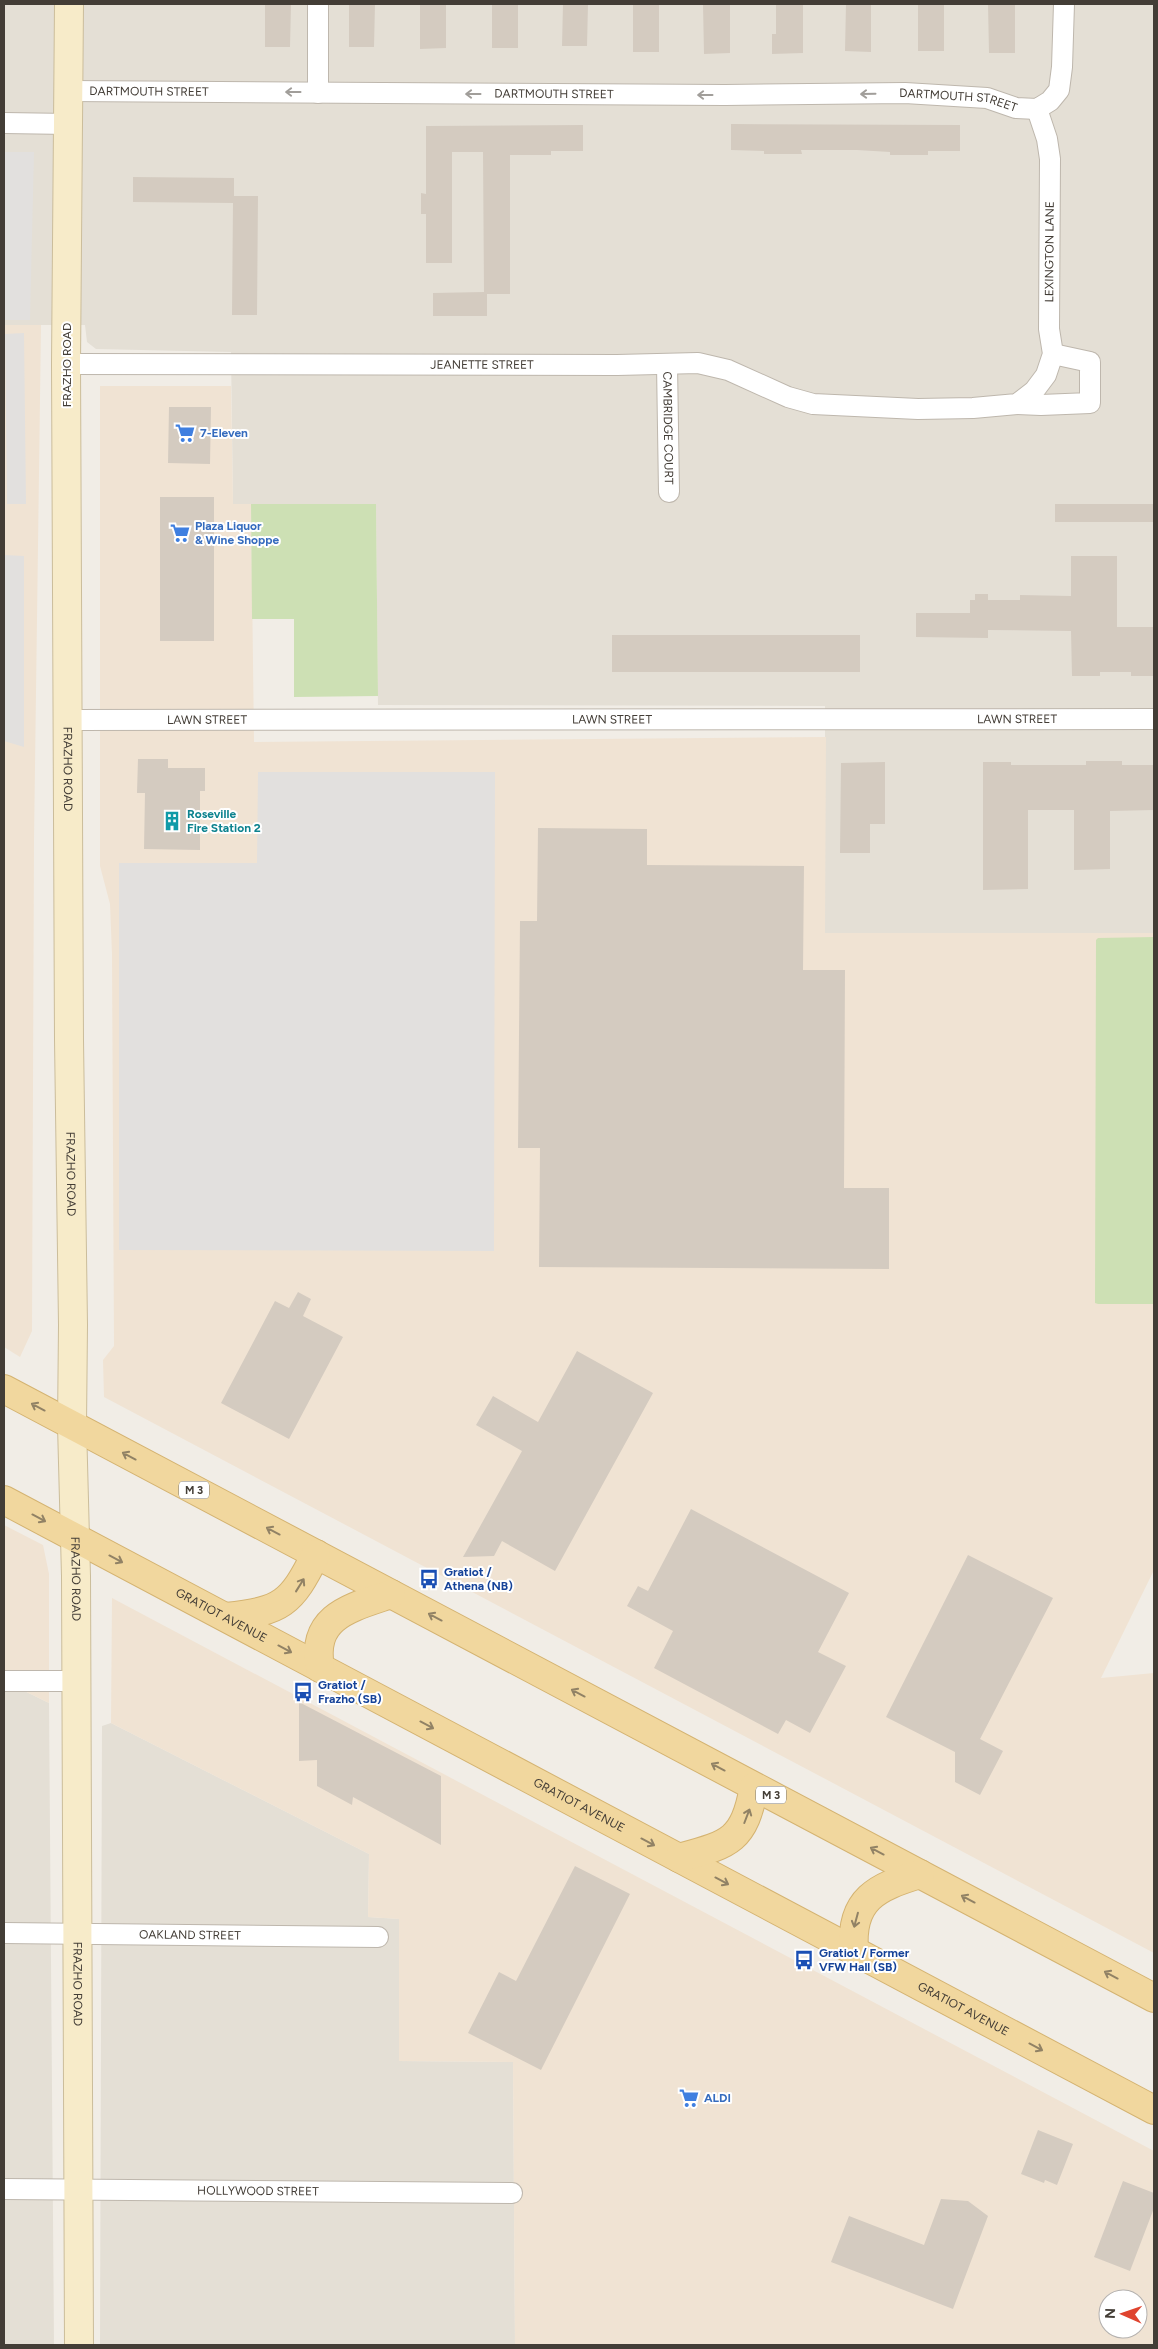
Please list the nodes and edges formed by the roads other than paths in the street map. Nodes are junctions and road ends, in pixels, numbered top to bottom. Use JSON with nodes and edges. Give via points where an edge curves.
{"nodes":[{"id":1,"x":69,"y":4,"type":"edge"},
{"id":2,"x":318,"y":4,"type":"edge"},
{"id":3,"x":1064,"y":4,"type":"edge"},
{"id":4,"x":69,"y":91,"type":"junction"},
{"id":5,"x":318,"y":93,"type":"junction"},
{"id":6,"x":1037,"y":109,"type":"junction"},
{"id":7,"x":4,"y":123,"type":"edge"},
{"id":8,"x":69,"y":124,"type":"junction"},
{"id":9,"x":1053,"y":354,"type":"junction"},
{"id":10,"x":66,"y":364,"type":"junction"},
{"id":11,"x":667,"y":364,"type":"junction"},
{"id":12,"x":1017,"y":404,"type":"junction"},
{"id":13,"x":669,"y":492,"type":"dead end"},
{"id":14,"x":1154,"y":719,"type":"edge"},
{"id":15,"x":68,"y":720,"type":"junction"},
{"id":16,"x":4,"y":1389,"type":"edge"},
{"id":17,"x":72,"y":1425,"type":"junction"},
{"id":18,"x":4,"y":1500,"type":"edge"},
{"id":19,"x":73,"y":1536,"type":"junction"},
{"id":20,"x":316,"y":1554,"type":"junction"},
{"id":21,"x":391,"y":1594,"type":"junction"},
{"id":22,"x":226,"y":1618,"type":"junction"},
{"id":23,"x":320,"y":1668,"type":"junction"},
{"id":24,"x":4,"y":1681,"type":"edge"},
{"id":25,"x":76,"y":1681,"type":"junction"},
{"id":26,"x":754,"y":1787,"type":"junction"},
{"id":27,"x":679,"y":1858,"type":"junction"},
{"id":28,"x":920,"y":1874,"type":"junction"},
{"id":29,"x":4,"y":1933,"type":"edge"},
{"id":30,"x":77,"y":1934,"type":"junction"},
{"id":31,"x":378,"y":1937,"type":"dead end"},
{"id":32,"x":854,"y":1950,"type":"junction"},
{"id":33,"x":1154,"y":1998,"type":"edge"},
{"id":34,"x":1154,"y":2110,"type":"edge"},
{"id":35,"x":4,"y":2189,"type":"edge"},
{"id":36,"x":79,"y":2189,"type":"junction"},
{"id":37,"x":512,"y":2193,"type":"dead end"},
{"id":38,"x":80,"y":2345,"type":"edge"}],
"edges":[{"from":1,"to":4,"type":"street","name":"FRAZHO ROAD"},
{"from":2,"to":5,"type":"street"},
{"from":3,"to":6,"type":"street","via":[[1059,90]]},
{"from":5,"to":4,"type":"street","name":"DARTMOUTH STREET","one_way":true},
{"from":4,"to":8,"type":"street","name":"FRAZHO ROAD"},
{"from":6,"to":5,"type":"street","name":"DARTMOUTH STREET","one_way":true,"via":[[1016,108],[986,98],[905,93]]},
{"from":6,"to":9,"type":"street","name":"LEXINGTON LANE","via":[[1050,159],[1049,329]]},
{"from":7,"to":8,"type":"street"},
{"from":8,"to":10,"type":"street","name":"FRAZHO ROAD"},
{"from":9,"to":12,"type":"street","name":"LEXINGTON LANE","via":[[1046,375],[1034,391]]},
{"from":9,"to":12,"type":"street","via":[[1090,362],[1090,403]]},
{"from":10,"to":11,"type":"street","name":"JEANETTE STREET"},
{"from":10,"to":15,"type":"street","name":"FRAZHO ROAD"},
{"from":11,"to":12,"type":"street","name":"JEANETTE STREET","via":[[698,363],[728,370],[788,397],[813,404],[891,408],[973,408]]},
{"from":11,"to":13,"type":"street","name":"CAMBRIDGE COURT"},
{"from":14,"to":15,"type":"street","name":"LAWN STREET"},
{"from":15,"to":17,"type":"street","name":"FRAZHO ROAD"},
{"from":17,"to":16,"type":"main road","number":"M 3","one_way":true},
{"from":17,"to":19,"type":"street","name":"FRAZHO ROAD"},
{"from":20,"to":17,"type":"main road","number":"M 3","one_way":true},
{"from":18,"to":19,"type":"main road","name":"GRATIOT AVENUE","one_way":true},
{"from":19,"to":22,"type":"main road","name":"GRATIOT AVENUE","one_way":true},
{"from":19,"to":25,"type":"street","name":"FRAZHO ROAD"},
{"from":20,"to":21,"type":"main road","number":"M 3"},
{"from":22,"to":20,"type":"main road","one_way":true,"via":[[252,1614],[284,1602],[302,1583]]},
{"from":21,"to":23,"type":"main road","via":[[353,1607],[329,1623],[319,1642]]},
{"from":26,"to":21,"type":"main road","number":"M 3","one_way":true},
{"from":22,"to":23,"type":"main road","name":"GRATIOT AVENUE","one_way":true},
{"from":23,"to":27,"type":"main road","name":"GRATIOT AVENUE","one_way":true},
{"from":24,"to":25,"type":"street"},
{"from":25,"to":30,"type":"street","name":"FRAZHO ROAD"},
{"from":27,"to":26,"type":"main road","one_way":true,"via":[[724,1843],[741,1829],[748,1817]]},
{"from":28,"to":26,"type":"main road","number":"M 3","one_way":true},
{"from":27,"to":32,"type":"main road","name":"GRATIOT AVENUE","one_way":true},
{"from":28,"to":32,"type":"main road","one_way":true,"via":[[880,1889],[868,1898],[855,1923]]},
{"from":33,"to":28,"type":"main road","number":"M 3","one_way":true},
{"from":29,"to":30,"type":"street","name":"OAKLAND STREET"},
{"from":30,"to":31,"type":"street","name":"OAKLAND STREET"},
{"from":30,"to":36,"type":"street","name":"FRAZHO ROAD"},
{"from":32,"to":34,"type":"main road","name":"GRATIOT AVENUE","one_way":true},
{"from":35,"to":36,"type":"street","name":"HOLLYWOOD STREET"},
{"from":36,"to":37,"type":"street","name":"HOLLYWOOD STREET"},
{"from":36,"to":38,"type":"street","name":"FRAZHO ROAD"}]}
